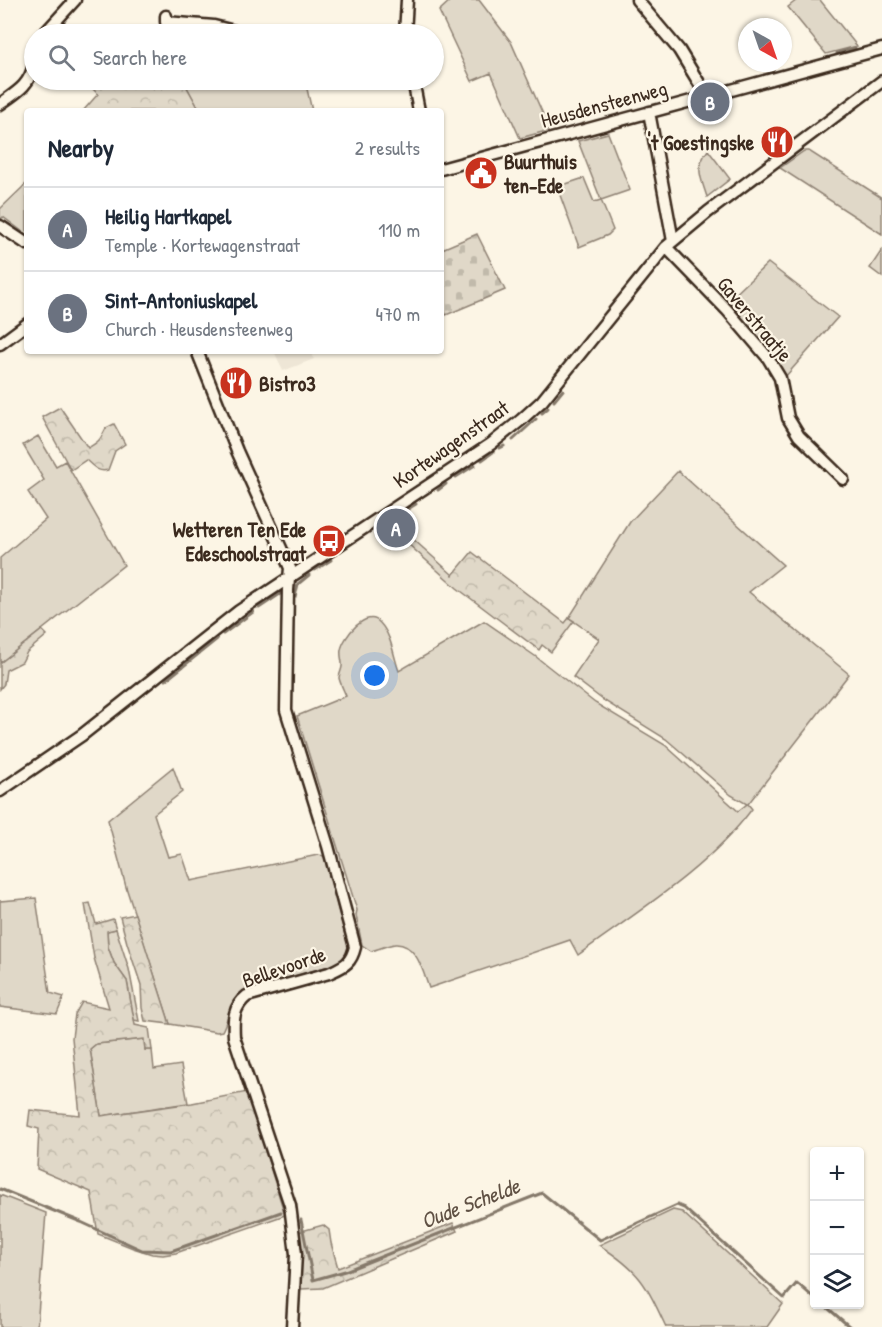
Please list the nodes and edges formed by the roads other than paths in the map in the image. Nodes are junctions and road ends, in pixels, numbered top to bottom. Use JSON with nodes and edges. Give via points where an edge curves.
{"nodes":[{"id":1,"x":75,"y":0,"type":"edge"},
{"id":2,"x":407,"y":0,"type":"edge"},
{"id":3,"x":637,"y":0,"type":"edge"},
{"id":4,"x":166,"y":16,"type":"dead end"},
{"id":5,"x":53,"y":24,"type":"edge"},
{"id":6,"x":190,"y":24,"type":"edge"},
{"id":7,"x":406,"y":24,"type":"edge"},
{"id":8,"x":882,"y":49,"type":"edge"},
{"id":9,"x":882,"y":81,"type":"edge"},
{"id":10,"x":24,"y":86,"type":"edge"},
{"id":11,"x":415,"y":90,"type":"edge"},
{"id":12,"x":707,"y":96,"type":"junction"},
{"id":13,"x":0,"y":104,"type":"edge"},
{"id":14,"x":418,"y":108,"type":"edge"},
{"id":15,"x":649,"y":112,"type":"junction"},
{"id":16,"x":444,"y":168,"type":"edge"},
{"id":17,"x":0,"y":226,"type":"edge"},
{"id":18,"x":24,"y":242,"type":"edge"},
{"id":19,"x":670,"y":244,"type":"junction"},
{"id":20,"x":24,"y":326,"type":"edge"},
{"id":21,"x":0,"y":344,"type":"edge"},
{"id":22,"x":198,"y":354,"type":"edge"},
{"id":23,"x":843,"y":479,"type":"dead end"},
{"id":24,"x":289,"y":577,"type":"junction"},
{"id":25,"x":0,"y":791,"type":"edge"},
{"id":26,"x":292,"y":1327,"type":"edge"}],
"edges":[{"from":1,"to":5,"type":"street"},
{"from":2,"to":7,"type":"street"},
{"from":3,"to":12,"type":"street","via":[[679,50]]},
{"from":4,"to":6,"type":"street","via":[[166,22]]},
{"from":8,"to":12,"type":"street","name":"Heusdensteenweg"},
{"from":9,"to":19,"type":"street","name":"Kortewagenstraat"},
{"from":10,"to":13,"type":"street"},
{"from":11,"to":14,"type":"street"},
{"from":12,"to":15,"type":"street","name":"Heusdensteenweg"},
{"from":15,"to":16,"type":"street","name":"Heusdensteenweg"},
{"from":15,"to":19,"type":"street"},
{"from":17,"to":18,"type":"street"},
{"from":19,"to":23,"type":"street","name":"Gaverstraatje","via":[[768,358],[780,378],[788,418],[799,436]]},
{"from":19,"to":24,"type":"street","name":"Kortewagenstraat","via":[[544,398],[521,420],[491,444]]},
{"from":20,"to":21,"type":"street"},
{"from":22,"to":24,"type":"street","name":"Bellevoorde","via":[[290,568]]},
{"from":24,"to":25,"type":"street","name":"Kortewagenstraat","via":[[228,619],[80,737]]},
{"from":24,"to":26,"type":"street","name":"Bellevoorde","via":[[286,710],[355,947],[352,959],[342,968],[247,996],[234,1015],[234,1037],[290,1205],[296,1254]]}]}
